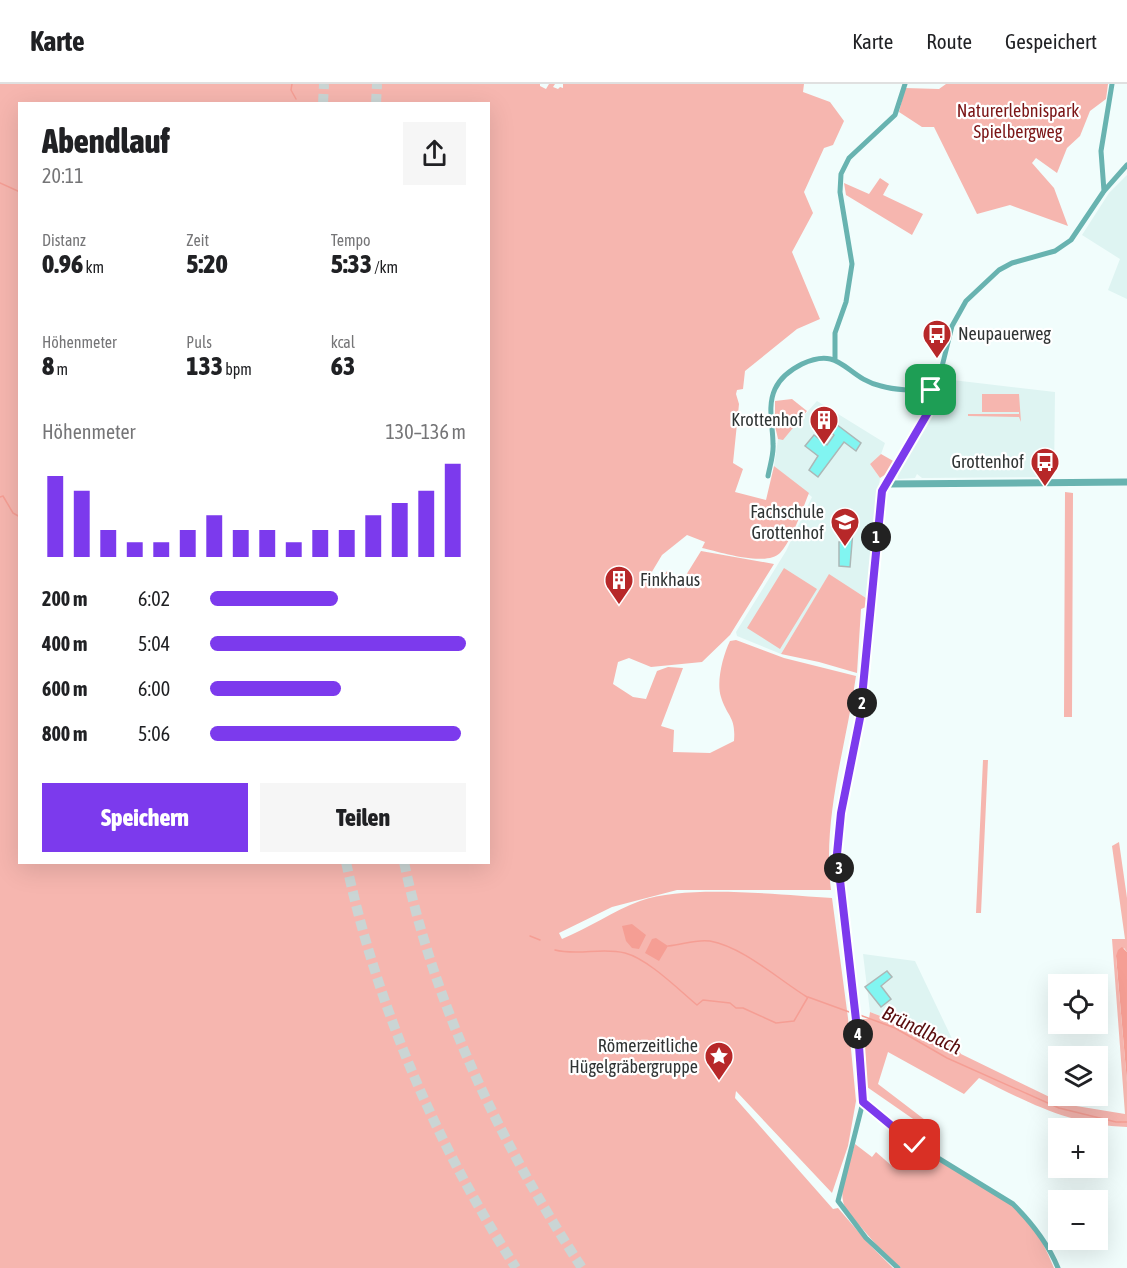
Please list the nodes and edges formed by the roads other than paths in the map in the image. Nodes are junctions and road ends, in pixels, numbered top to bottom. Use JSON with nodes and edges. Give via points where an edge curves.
{"nodes":[{"id":1,"x":903,"y":84,"type":"edge"},
{"id":2,"x":1113,"y":84,"type":"edge"},
{"id":3,"x":1127,"y":165,"type":"edge"},
{"id":4,"x":1104,"y":190,"type":"junction"},
{"id":5,"x":835,"y":360,"type":"junction"},
{"id":6,"x":936,"y":390,"type":"junction"},
{"id":7,"x":768,"y":476,"type":"dead end"},
{"id":8,"x":1127,"y":482,"type":"edge"},
{"id":9,"x":887,"y":484,"type":"junction"},
{"id":10,"x":863,"y":1102,"type":"junction"},
{"id":11,"x":898,"y":1268,"type":"edge"},
{"id":12,"x":1058,"y":1268,"type":"edge"}],
"edges":[{"from":1,"to":5,"type":"street","via":[[895,115],[849,158],[841,174],[840,192],[852,264],[846,302],[835,333]]},
{"from":2,"to":4,"type":"street","via":[[1101,143]]},
{"from":3,"to":4,"type":"street"},
{"from":4,"to":6,"type":"street","via":[[1064,247],[999,270],[966,301],[952,326]]},
{"from":5,"to":6,"type":"street","via":[[880,386]]},
{"from":5,"to":7,"type":"street","via":[[821,357],[801,365],[775,389]]},
{"from":6,"to":9,"type":"street","via":[[930,409]]},
{"from":8,"to":9,"type":"street"},
{"from":9,"to":10,"type":"street","via":[[880,505],[860,718],[837,854]]},
{"from":10,"to":11,"type":"street","via":[[838,1201],[866,1238]]},
{"from":10,"to":12,"type":"street","via":[[915,1145],[1013,1204],[1051,1250]]}]}
